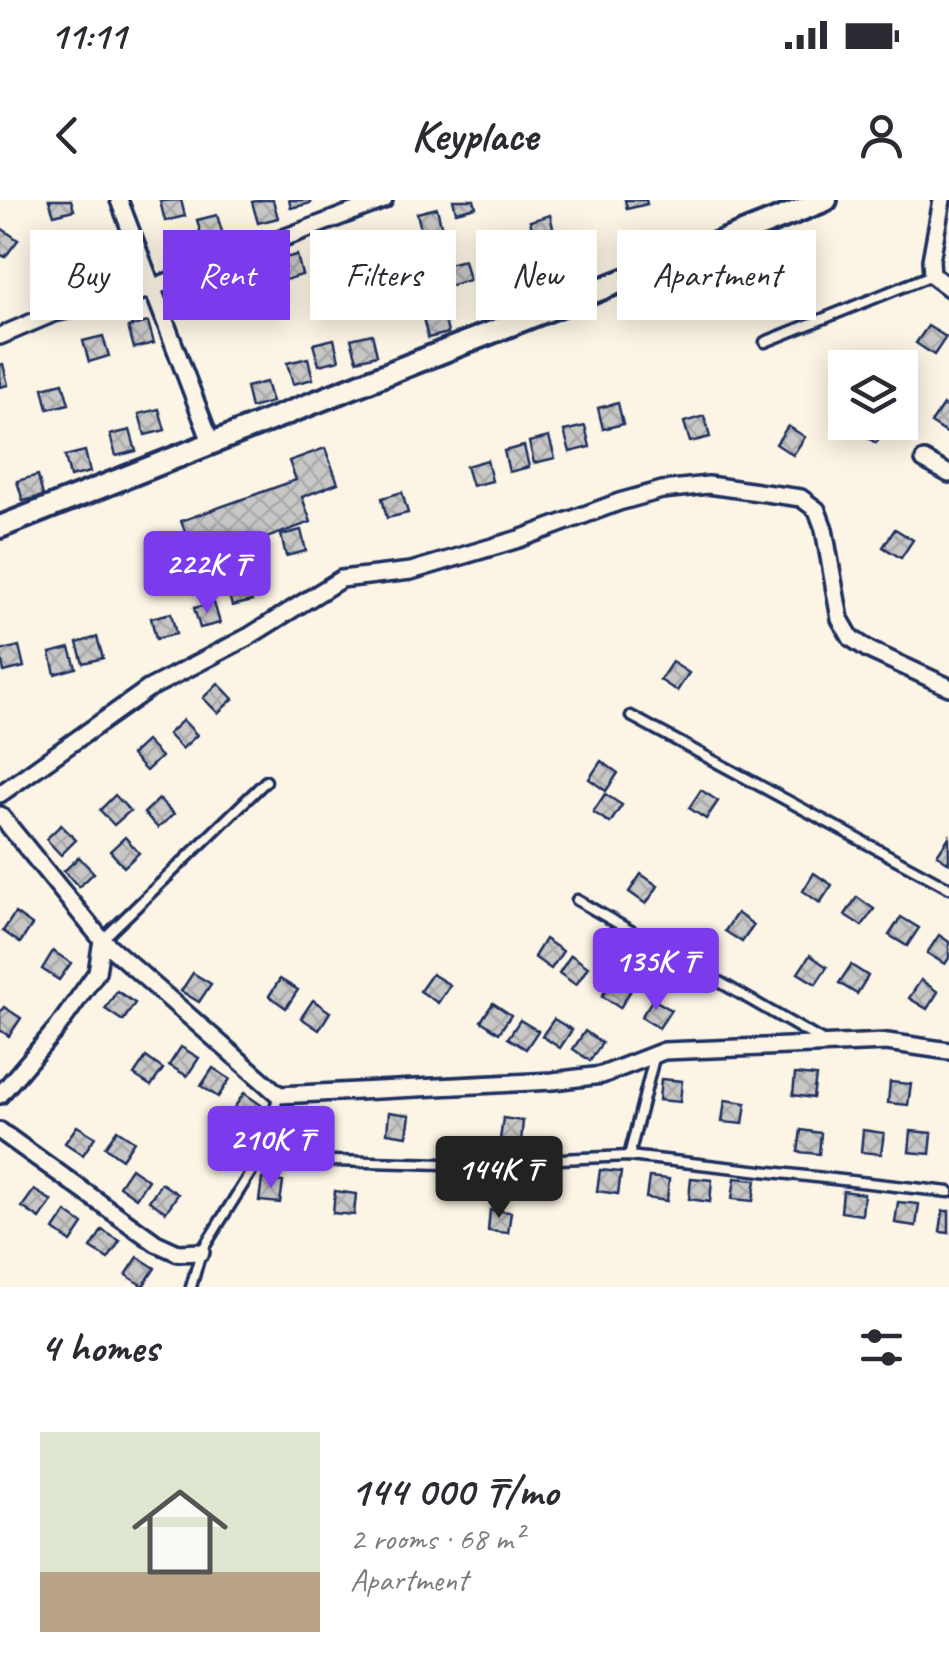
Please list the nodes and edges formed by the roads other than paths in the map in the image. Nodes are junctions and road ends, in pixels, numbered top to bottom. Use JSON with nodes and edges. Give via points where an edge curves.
{"nodes":[{"id":1,"x":119,"y":200,"type":"edge"},
{"id":2,"x":384,"y":200,"type":"edge"},
{"id":3,"x":826,"y":200,"type":"edge"},
{"id":4,"x":942,"y":200,"type":"edge"},
{"id":5,"x":932,"y":275,"type":"junction"},
{"id":6,"x":153,"y":287,"type":"junction"},
{"id":7,"x":949,"y":288,"type":"edge"},
{"id":8,"x":0,"y":336,"type":"edge"},
{"id":9,"x":765,"y":342,"type":"dead end"},
{"id":10,"x":211,"y":442,"type":"junction"},
{"id":11,"x":924,"y":460,"type":"dead end"},
{"id":12,"x":949,"y":474,"type":"edge"},
{"id":13,"x":0,"y":527,"type":"edge"},
{"id":14,"x":949,"y":686,"type":"edge"},
{"id":15,"x":631,"y":716,"type":"dead end"},
{"id":16,"x":266,"y":781,"type":"dead end"},
{"id":17,"x":0,"y":794,"type":"edge"},
{"id":18,"x":0,"y":816,"type":"edge"},
{"id":19,"x":949,"y":888,"type":"edge"},
{"id":20,"x":577,"y":900,"type":"dead end"},
{"id":21,"x":102,"y":940,"type":"junction"},
{"id":22,"x":828,"y":1044,"type":"junction"},
{"id":23,"x":949,"y":1051,"type":"edge"},
{"id":24,"x":654,"y":1055,"type":"junction"},
{"id":25,"x":0,"y":1095,"type":"edge"},
{"id":26,"x":279,"y":1095,"type":"junction"},
{"id":27,"x":0,"y":1131,"type":"edge"},
{"id":28,"x":629,"y":1156,"type":"junction"},
{"id":29,"x":259,"y":1159,"type":"junction"},
{"id":30,"x":949,"y":1192,"type":"edge"},
{"id":31,"x":201,"y":1252,"type":"junction"},
{"id":32,"x":190,"y":1287,"type":"edge"}],
"edges":[{"from":1,"to":6,"type":"street"},
{"from":2,"to":6,"type":"street"},
{"from":3,"to":10,"type":"street"},
{"from":4,"to":5,"type":"street"},
{"from":5,"to":7,"type":"street"},
{"from":5,"to":9,"type":"lane"},
{"from":6,"to":8,"type":"street","via":[[54,313]]},
{"from":6,"to":10,"type":"street"},
{"from":10,"to":13,"type":"street"},
{"from":11,"to":12,"type":"street"},
{"from":14,"to":17,"type":"street","via":[[851,638],[840,619],[824,528],[817,510],[801,498],[708,485],[662,490],[411,571],[341,580],[148,688]]},
{"from":15,"to":19,"type":"lane"},
{"from":16,"to":21,"type":"lane"},
{"from":18,"to":21,"type":"street"},
{"from":20,"to":22,"type":"lane"},
{"from":21,"to":25,"type":"street","via":[[97,972]]},
{"from":21,"to":26,"type":"street"},
{"from":22,"to":23,"type":"street","via":[[887,1042]]},
{"from":22,"to":24,"type":"street"},
{"from":24,"to":26,"type":"street","via":[[602,1075],[553,1081]]},
{"from":24,"to":28,"type":"lane"},
{"from":26,"to":29,"type":"lane"},
{"from":27,"to":31,"type":"street","via":[[156,1243],[178,1253]]},
{"from":28,"to":29,"type":"lane","via":[[444,1164]]},
{"from":28,"to":30,"type":"lane"},
{"from":29,"to":31,"type":"lane"},
{"from":31,"to":32,"type":"lane"}]}
